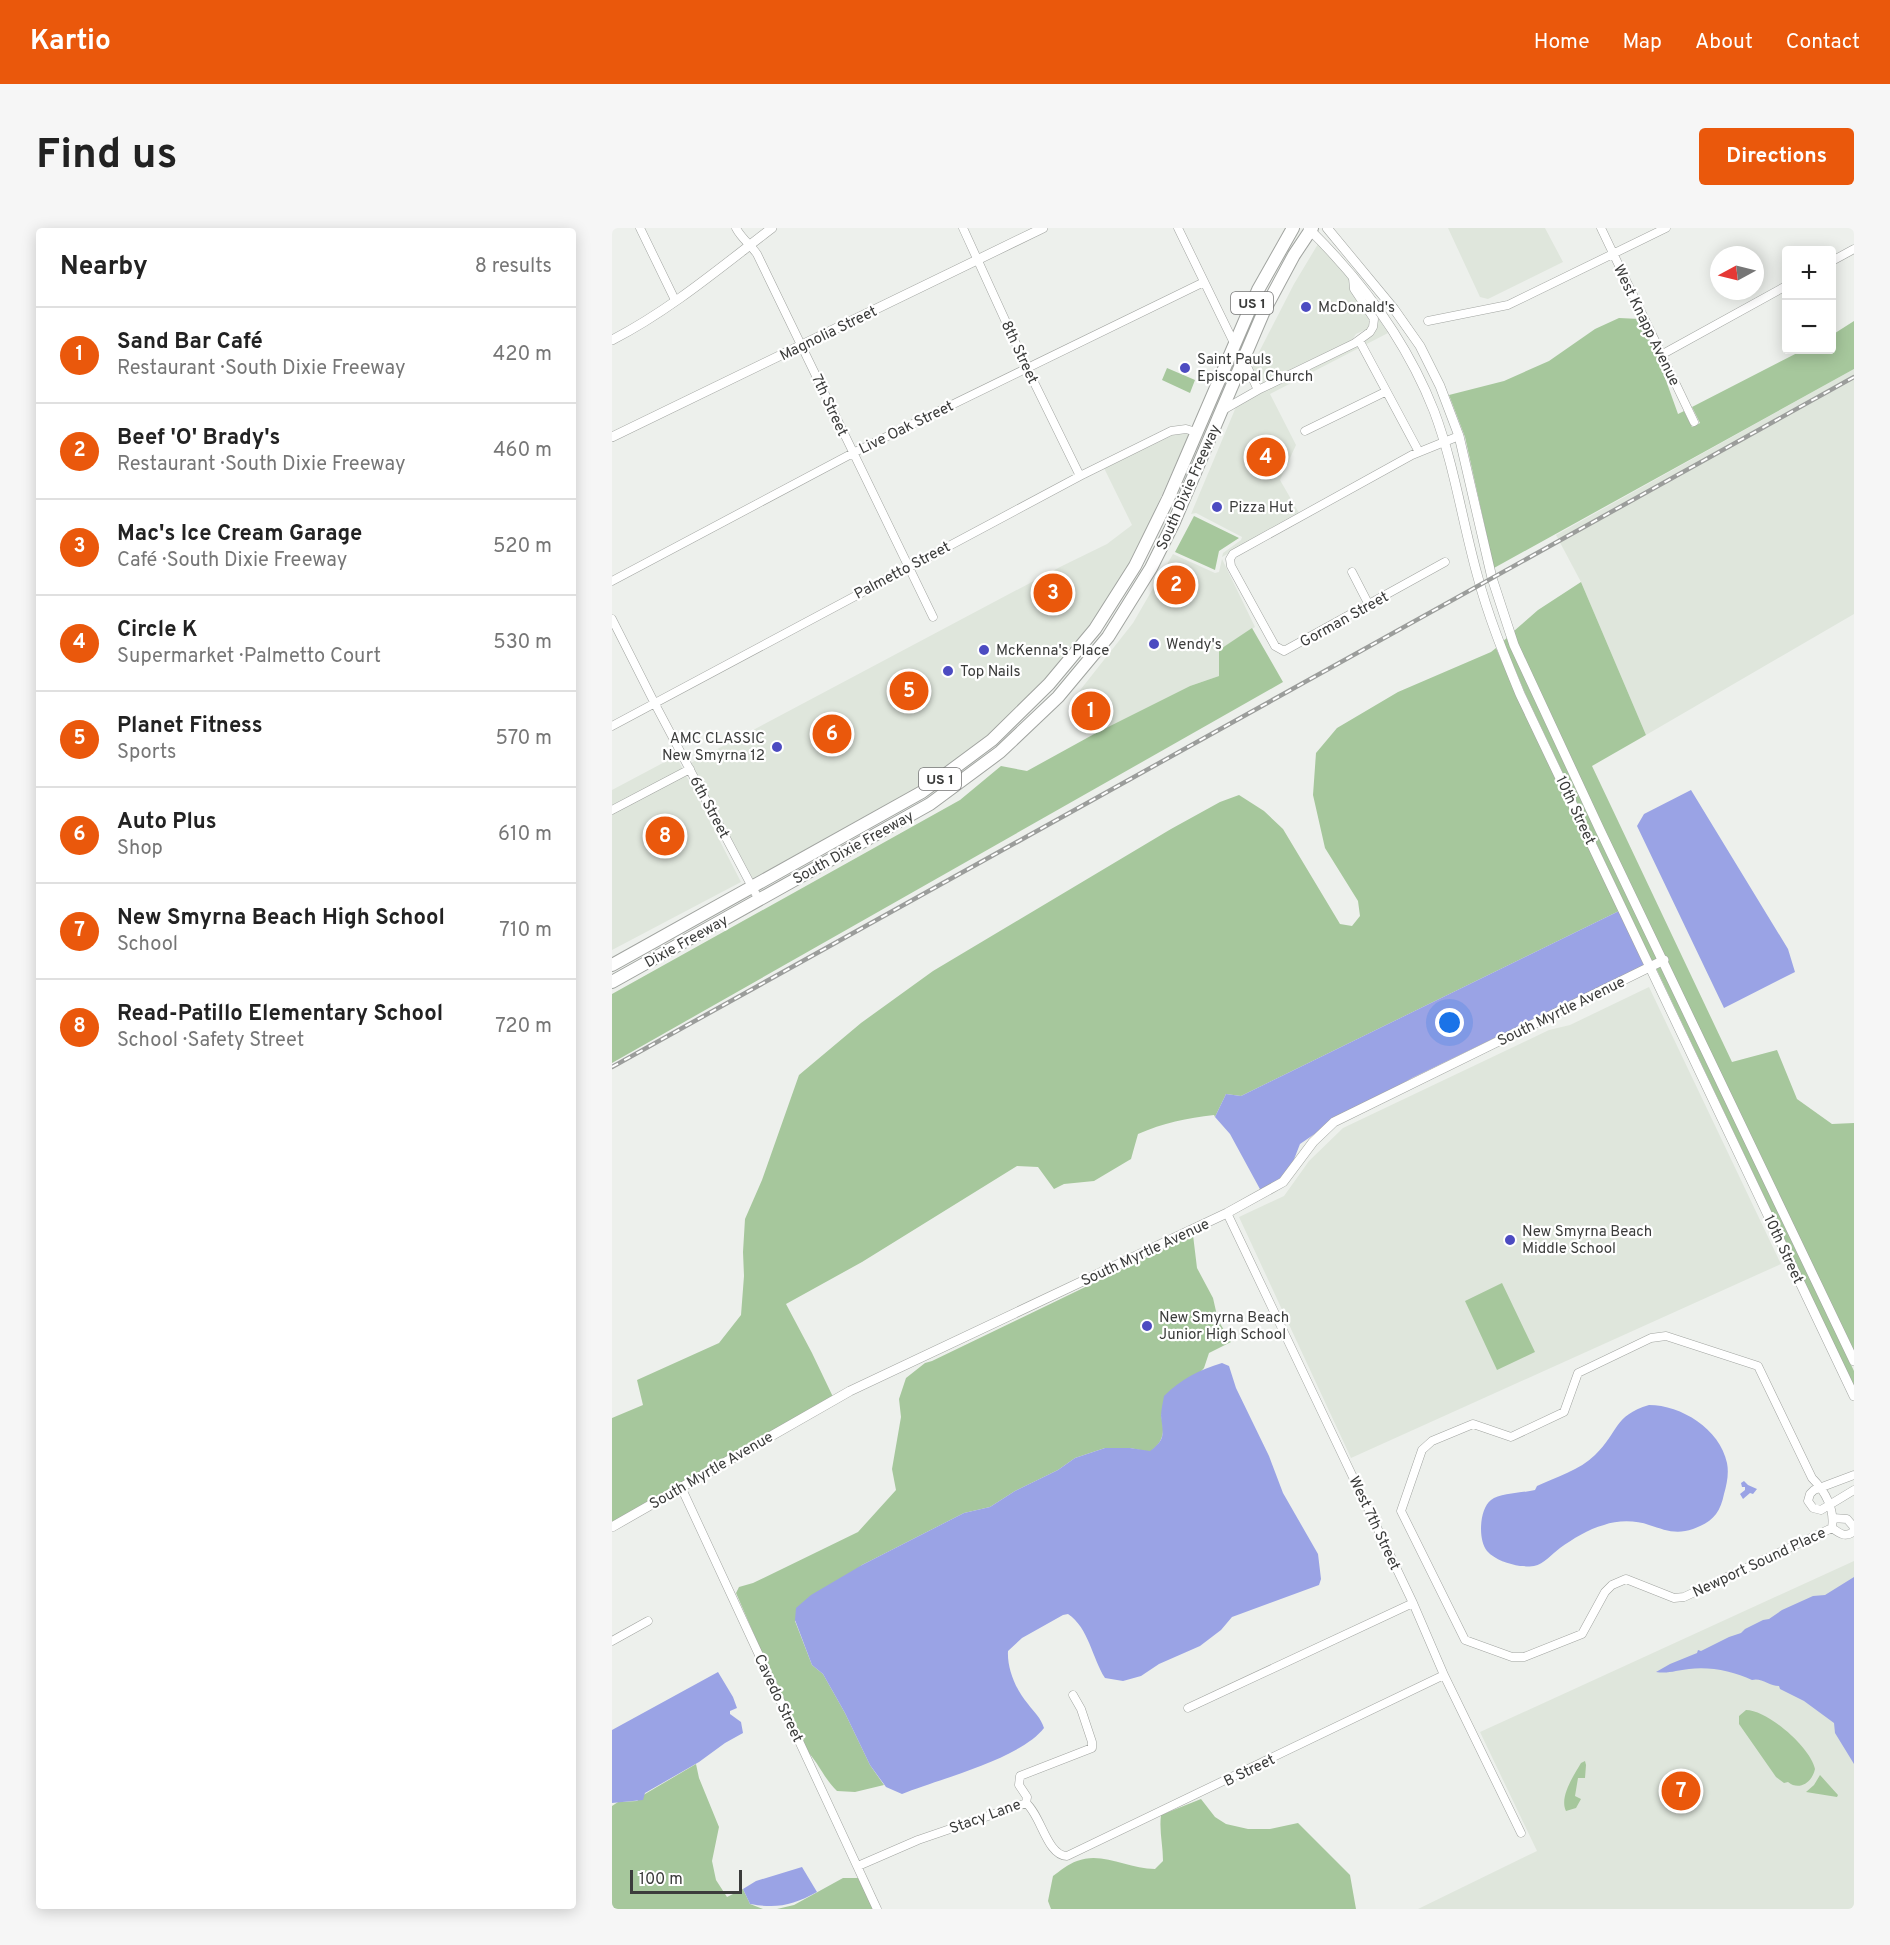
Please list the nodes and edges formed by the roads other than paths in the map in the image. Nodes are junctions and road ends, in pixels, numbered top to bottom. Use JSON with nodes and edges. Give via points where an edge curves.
{"nodes":[{"id":1,"x":640,"y":228,"type":"edge"},
{"id":2,"x":736,"y":228,"type":"edge"},
{"id":3,"x":772,"y":228,"type":"edge"},
{"id":4,"x":963,"y":228,"type":"edge"},
{"id":5,"x":1043,"y":228,"type":"edge"},
{"id":6,"x":1178,"y":228,"type":"edge"},
{"id":7,"x":1293,"y":228,"type":"edge"},
{"id":8,"x":1327,"y":228,"type":"edge"},
{"id":9,"x":1601,"y":228,"type":"edge"},
{"id":10,"x":1666,"y":228,"type":"edge"},
{"id":11,"x":1310,"y":229,"type":"edge"},
{"id":12,"x":750,"y":245,"type":"junction"},
{"id":13,"x":1854,"y":249,"type":"edge"},
{"id":14,"x":1613,"y":254,"type":"junction"},
{"id":15,"x":978,"y":259,"type":"junction"},
{"id":16,"x":1836,"y":259,"type":"edge"},
{"id":17,"x":1353,"y":278,"type":"junction"},
{"id":18,"x":1204,"y":282,"type":"junction"},
{"id":19,"x":1782,"y":288,"type":"edge"},
{"id":20,"x":675,"y":300,"type":"junction"},
{"id":21,"x":1428,"y":321,"type":"dead end"},
{"id":22,"x":612,"y":340,"type":"edge"},
{"id":23,"x":1359,"y":340,"type":"junction"},
{"id":24,"x":1234,"y":343,"type":"junction"},
{"id":25,"x":802,"y":345,"type":"junction"},
{"id":26,"x":1661,"y":355,"type":"junction"},
{"id":27,"x":1244,"y":360,"type":"junction"},
{"id":28,"x":1027,"y":368,"type":"junction"},
{"id":29,"x":1258,"y":390,"type":"junction"},
{"id":30,"x":1385,"y":392,"type":"junction"},
{"id":31,"x":1207,"y":408,"type":"junction"},
{"id":32,"x":1223,"y":410,"type":"junction"},
{"id":33,"x":1694,"y":422,"type":"dead end"},
{"id":34,"x":1305,"y":431,"type":"dead end"},
{"id":35,"x":1196,"y":432,"type":"junction"},
{"id":36,"x":1459,"y":436,"type":"junction"},
{"id":37,"x":612,"y":437,"type":"edge"},
{"id":38,"x":1211,"y":437,"type":"junction"},
{"id":39,"x":1444,"y":442,"type":"junction"},
{"id":40,"x":1419,"y":452,"type":"junction"},
{"id":41,"x":853,"y":453,"type":"junction"},
{"id":42,"x":1199,"y":466,"type":"junction"},
{"id":43,"x":1080,"y":476,"type":"junction"},
{"id":44,"x":1485,"y":547,"type":"junction"},
{"id":45,"x":1472,"y":550,"type":"junction"},
{"id":46,"x":1445,"y":562,"type":"dead end"},
{"id":47,"x":907,"y":567,"type":"junction"},
{"id":48,"x":1352,"y":572,"type":"dead end"},
{"id":49,"x":612,"y":581,"type":"edge"},
{"id":50,"x":1124,"y":585,"type":"junction"},
{"id":51,"x":1137,"y":593,"type":"junction"},
{"id":52,"x":1369,"y":605,"type":"junction"},
{"id":53,"x":1502,"y":611,"type":"junction"},
{"id":54,"x":933,"y":617,"type":"dead end"},
{"id":55,"x":1490,"y":618,"type":"junction"},
{"id":56,"x":612,"y":619,"type":"edge"},
{"id":57,"x":1095,"y":629,"type":"junction"},
{"id":58,"x":1108,"y":637,"type":"junction"},
{"id":59,"x":655,"y":704,"type":"junction"},
{"id":60,"x":612,"y":726,"type":"edge"},
{"id":61,"x":992,"y":740,"type":"junction"},
{"id":62,"x":1000,"y":752,"type":"junction"},
{"id":63,"x":690,"y":769,"type":"junction"},
{"id":64,"x":612,"y":810,"type":"edge"},
{"id":65,"x":875,"y":819,"type":"junction"},
{"id":66,"x":883,"y":832,"type":"junction"},
{"id":67,"x":752,"y":887,"type":"junction"},
{"id":68,"x":759,"y":900,"type":"junction"},
{"id":69,"x":1664,"y":960,"type":"junction"},
{"id":70,"x":612,"y":965,"type":"edge"},
{"id":71,"x":1650,"y":967,"type":"junction"},
{"id":72,"x":612,"y":982,"type":"edge"},
{"id":73,"x":1227,"y":1213,"type":"junction"},
{"id":74,"x":1854,"y":1361,"type":"edge"},
{"id":75,"x":1854,"y":1396,"type":"edge"},
{"id":76,"x":1852,"y":1476,"type":"edge"},
{"id":77,"x":1821,"y":1486,"type":"junction"},
{"id":78,"x":681,"y":1487,"type":"junction"},
{"id":79,"x":1854,"y":1488,"type":"edge"},
{"id":80,"x":1830,"y":1504,"type":"junction"},
{"id":81,"x":1833,"y":1518,"type":"junction"},
{"id":82,"x":612,"y":1527,"type":"edge"},
{"id":83,"x":1832,"y":1528,"type":"junction"},
{"id":84,"x":1413,"y":1604,"type":"junction"},
{"id":85,"x":648,"y":1621,"type":"dead end"},
{"id":86,"x":612,"y":1641,"type":"edge"},
{"id":87,"x":1444,"y":1675,"type":"junction"},
{"id":88,"x":1073,"y":1695,"type":"dead end"},
{"id":89,"x":1188,"y":1708,"type":"dead end"},
{"id":90,"x":1026,"y":1803,"type":"junction"},
{"id":91,"x":1521,"y":1833,"type":"dead end"},
{"id":92,"x":858,"y":1866,"type":"junction"},
{"id":93,"x":877,"y":1909,"type":"edge"}],
"edges":[{"from":1,"to":20,"type":"street"},
{"from":2,"to":12,"type":"street","name":"7th Street"},
{"from":3,"to":12,"type":"street"},
{"from":4,"to":15,"type":"street","name":"8th Street"},
{"from":5,"to":15,"type":"street","name":"Magnolia Street"},
{"from":6,"to":18,"type":"street"},
{"from":7,"to":24,"type":"main road","name":"South Dixie Freeway","number":"US 1","via":[[1268,269]]},
{"from":8,"to":36,"type":"street","name":"10th Street","via":[[1392,305],[1420,346]]},
{"from":9,"to":14,"type":"street","name":"West Knapp Avenue"},
{"from":10,"to":14,"type":"street"},
{"from":11,"to":17,"type":"street","name":"10th Street"},
{"from":11,"to":27,"type":"main road","name":"South Dixie Freeway","number":"US 1","via":[[1284,272]]},
{"from":12,"to":20,"type":"street"},
{"from":12,"to":25,"type":"street","name":"7th Street"},
{"from":13,"to":16,"type":"street"},
{"from":14,"to":21,"type":"street","via":[[1508,305]]},
{"from":14,"to":26,"type":"street","name":"West Knapp Avenue"},
{"from":15,"to":25,"type":"street","name":"Magnolia Street"},
{"from":15,"to":28,"type":"street","name":"8th Street"},
{"from":17,"to":23,"type":"street","via":[[1354,289],[1374,322],[1370,332]]},
{"from":17,"to":39,"type":"street","name":"10th Street","via":[[1409,360]]},
{"from":18,"to":24,"type":"street"},
{"from":18,"to":28,"type":"street","name":"Live Oak Street"},
{"from":19,"to":26,"type":"street"},
{"from":20,"to":22,"type":"street"},
{"from":23,"to":29,"type":"street"},
{"from":23,"to":30,"type":"street"},
{"from":24,"to":31,"type":"main road","name":"South Dixie Freeway","number":"US 1"},
{"from":25,"to":37,"type":"street","name":"Magnolia Street"},
{"from":25,"to":41,"type":"street","name":"7th Street"},
{"from":26,"to":33,"type":"street","name":"West Knapp Avenue"},
{"from":27,"to":29,"type":"street"},
{"from":27,"to":32,"type":"main road","name":"South Dixie Freeway","number":"US 1"},
{"from":28,"to":41,"type":"street","name":"Live Oak Street"},
{"from":28,"to":43,"type":"street","name":"8th Street"},
{"from":29,"to":32,"type":"street"},
{"from":30,"to":34,"type":"street"},
{"from":30,"to":40,"type":"street"},
{"from":31,"to":35,"type":"main road","name":"South Dixie Freeway","number":"US 1"},
{"from":31,"to":38,"type":"main road"},
{"from":32,"to":38,"type":"main road","name":"South Dixie Freeway","number":"US 1"},
{"from":35,"to":42,"type":"main road"},
{"from":35,"to":43,"type":"street","name":"Palmetto Street","via":[[1171,431]]},
{"from":35,"to":50,"type":"main road","name":"South Dixie Freeway","number":"US 1","via":[[1158,521]]},
{"from":36,"to":39,"type":"street","name":"Gorman Street"},
{"from":36,"to":44,"type":"street","name":"10th Street"},
{"from":38,"to":42,"type":"main road","name":"South Dixie Freeway","number":"US 1"},
{"from":39,"to":40,"type":"street","name":"Gorman Street"},
{"from":39,"to":45,"type":"street","name":"10th Street"},
{"from":40,"to":52,"type":"street","name":"Gorman Street","via":[[1230,559],[1275,646],[1284,651]]},
{"from":41,"to":47,"type":"street","name":"7th Street"},
{"from":41,"to":49,"type":"street","name":"Live Oak Street"},
{"from":42,"to":51,"type":"main road","name":"South Dixie Freeway","number":"US 1","via":[[1164,545]]},
{"from":43,"to":47,"type":"street","name":"Palmetto Street"},
{"from":44,"to":45,"type":"street"},
{"from":44,"to":53,"type":"street","name":"10th Street"},
{"from":45,"to":55,"type":"street","name":"10th Street"},
{"from":46,"to":52,"type":"street","name":"Gorman Street"},
{"from":47,"to":54,"type":"street","name":"7th Street"},
{"from":47,"to":59,"type":"street","name":"Palmetto Street"},
{"from":48,"to":52,"type":"street"},
{"from":50,"to":51,"type":"street"},
{"from":50,"to":57,"type":"main road","name":"South Dixie Freeway","number":"US 1"},
{"from":51,"to":58,"type":"main road","name":"South Dixie Freeway","number":"US 1"},
{"from":53,"to":55,"type":"street"},
{"from":53,"to":69,"type":"street","name":"10th Street","via":[[1514,645]]},
{"from":55,"to":71,"type":"street","name":"10th Street","via":[[1520,694]]},
{"from":56,"to":59,"type":"street","name":"6th Street"},
{"from":57,"to":58,"type":"street"},
{"from":57,"to":61,"type":"main road","name":"South Dixie Freeway","number":"US 1","via":[[1049,684]]},
{"from":58,"to":62,"type":"main road","name":"South Dixie Freeway","number":"US 1","via":[[1058,697]]},
{"from":59,"to":60,"type":"street","name":"Palmetto Street"},
{"from":59,"to":63,"type":"street","name":"6th Street"},
{"from":61,"to":62,"type":"street"},
{"from":61,"to":65,"type":"main road","name":"South Dixie Freeway","number":"US 1","via":[[922,792]]},
{"from":62,"to":66,"type":"main road","name":"South Dixie Freeway","number":"US 1","via":[[951,790]]},
{"from":63,"to":64,"type":"street"},
{"from":63,"to":67,"type":"street","name":"6th Street"},
{"from":65,"to":66,"type":"street"},
{"from":65,"to":67,"type":"main road","name":"South Dixie Freeway","number":"US 1"},
{"from":66,"to":68,"type":"main road","name":"South Dixie Freeway","number":"US 1"},
{"from":67,"to":68,"type":"street","name":"6th Street"},
{"from":67,"to":70,"type":"main road","name":"Dixie Freeway","number":"US 1"},
{"from":68,"to":72,"type":"main road","name":"Dixie Freeway","number":"US 1"},
{"from":69,"to":71,"type":"street","name":"South Myrtle Avenue"},
{"from":69,"to":74,"type":"street","name":"10th Street"},
{"from":71,"to":73,"type":"street","name":"South Myrtle Avenue","via":[[1334,1122],[1313,1142],[1283,1182]]},
{"from":71,"to":75,"type":"street","name":"10th Street"},
{"from":73,"to":78,"type":"street","name":"South Myrtle Avenue","via":[[850,1390]]},
{"from":73,"to":84,"type":"street","name":"West 7th Street"},
{"from":76,"to":77,"type":"street","name":"Newport Sound Place"},
{"from":76,"to":79,"type":"street","name":"Newport Sound Place"},
{"from":77,"to":80,"type":"street","name":"Newport Sound Place"},
{"from":77,"to":80,"type":"street","name":"Newport Sound Place","via":[[1809,1494],[1809,1504],[1819,1510]]},
{"from":77,"to":83,"type":"street","name":"Newport Sound Place","via":[[1812,1478],[1758,1366],[1666,1336],[1652,1338],[1578,1373],[1564,1412],[1511,1437],[1473,1424],[1432,1441],[1422,1450],[1401,1511],[1463,1638],[1517,1658],[1582,1634],[1605,1592],[1619,1581],[1626,1579],[1674,1598],[1684,1597]]},
{"from":78,"to":82,"type":"street","name":"South Myrtle Avenue"},
{"from":78,"to":92,"type":"street","name":"Cavedo Street"},
{"from":79,"to":80,"type":"street","name":"Newport Sound Place"},
{"from":80,"to":81,"type":"street","name":"Newport Sound Place"},
{"from":81,"to":83,"type":"street","name":"Newport Sound Place"},
{"from":81,"to":83,"type":"street","via":[[1847,1519],[1854,1527],[1849,1535]]},
{"from":84,"to":87,"type":"street","name":"West 7th Street"},
{"from":84,"to":89,"type":"street"},
{"from":85,"to":86,"type":"street"},
{"from":87,"to":90,"type":"street","name":"B Street","via":[[1077,1853],[1061,1856],[1054,1850]]},
{"from":87,"to":91,"type":"street","name":"West 7th Street"},
{"from":88,"to":90,"type":"street","name":"Stacy Lane","via":[[1092,1748],[1020,1776],[1018,1785],[1027,1797]]},
{"from":90,"to":92,"type":"street","name":"Stacy Lane","via":[[918,1840]]},
{"from":92,"to":93,"type":"street","name":"Cavedo Street"}]}
